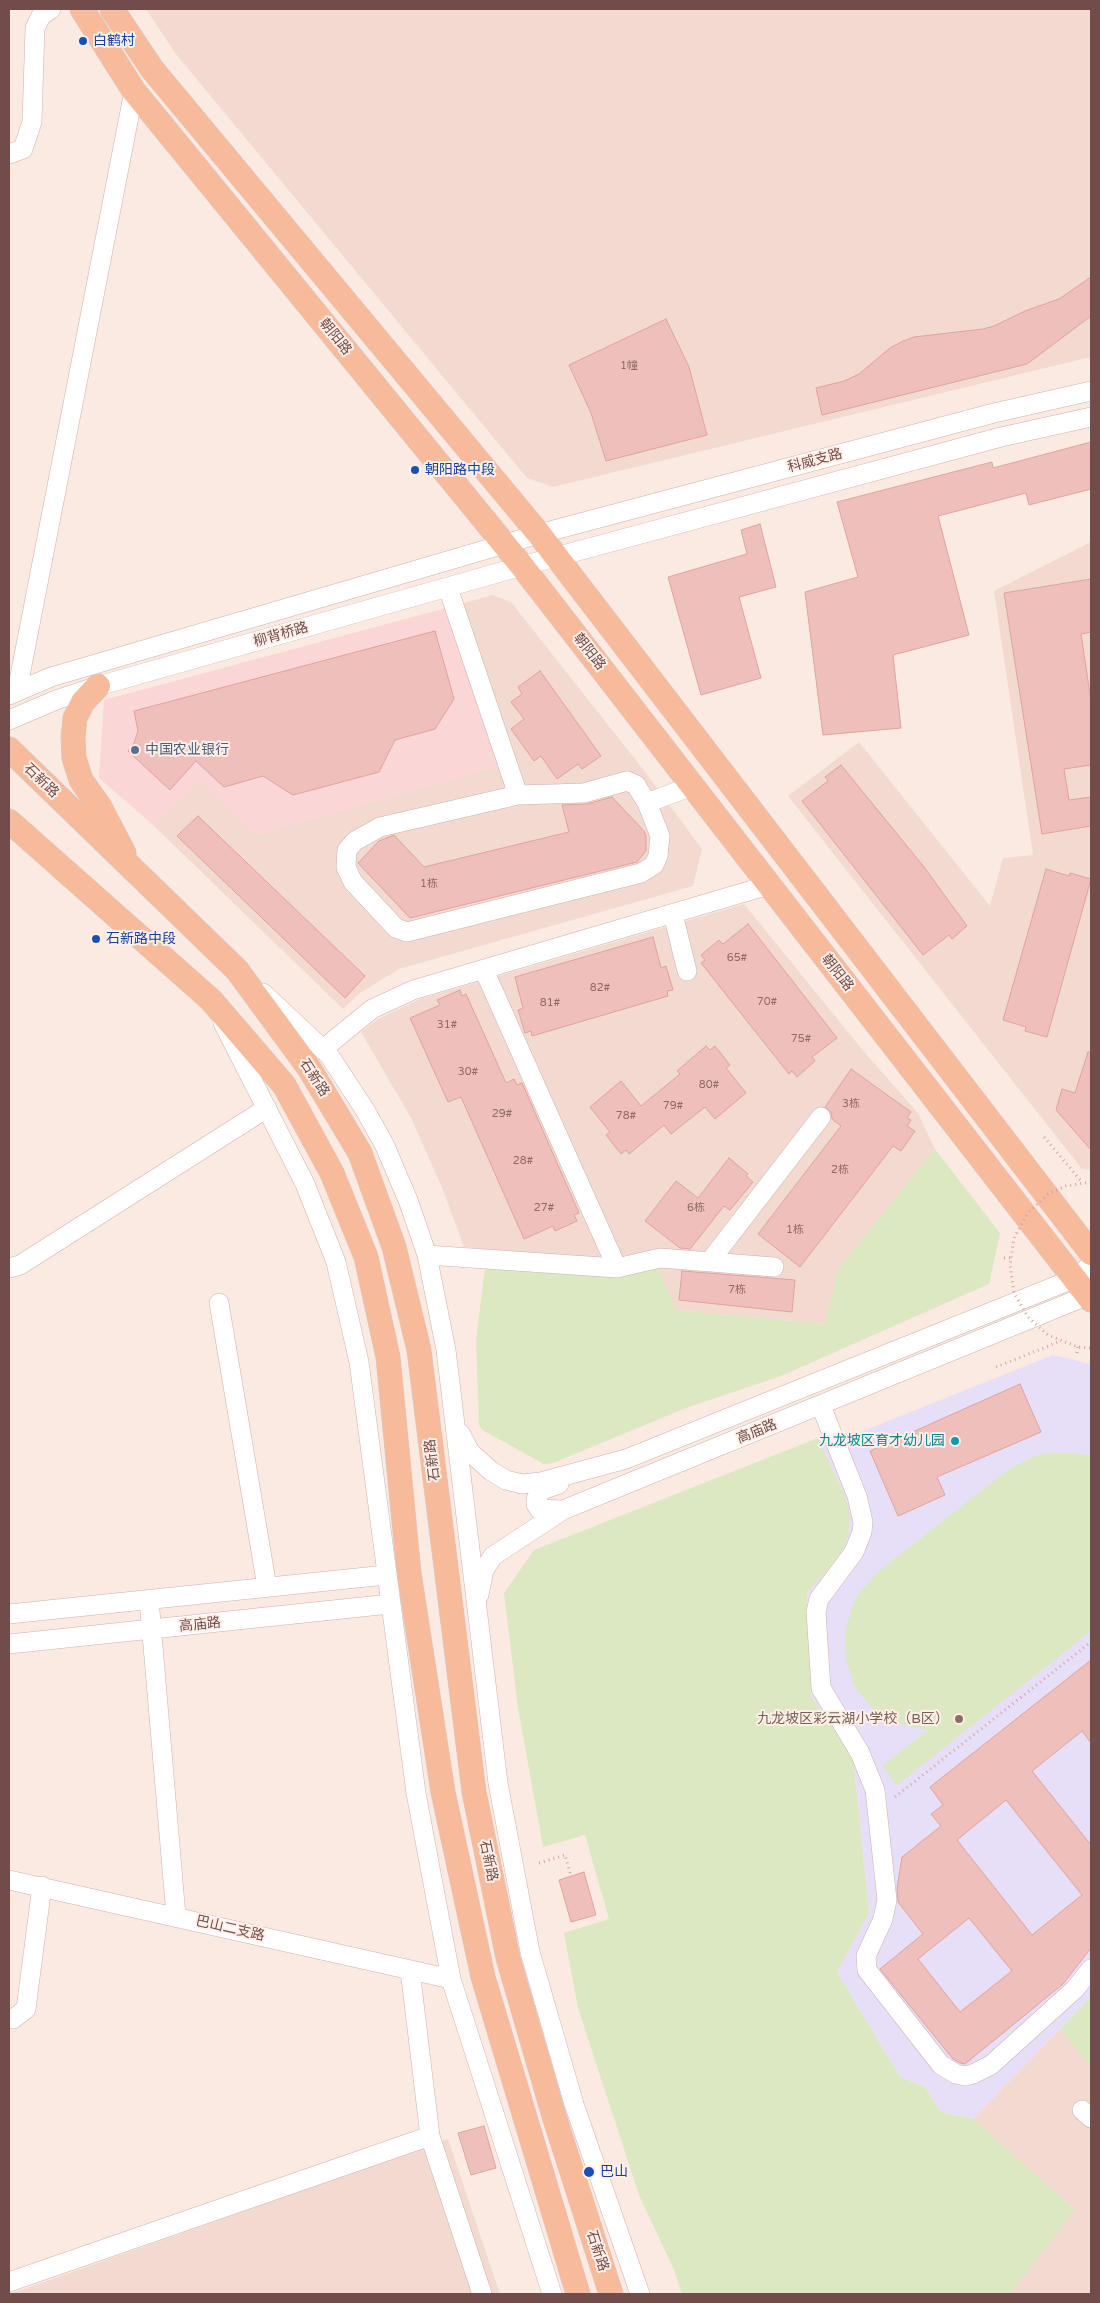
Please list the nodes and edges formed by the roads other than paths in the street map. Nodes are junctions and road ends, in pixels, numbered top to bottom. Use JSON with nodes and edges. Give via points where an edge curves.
{"nodes":[{"id":1,"x":51,"y":9,"type":"edge"},
{"id":2,"x":82,"y":9,"type":"edge"},
{"id":3,"x":112,"y":9,"type":"edge"},
{"id":4,"x":134,"y":91,"type":"junction"},
{"id":5,"x":9,"y":154,"type":"edge"},
{"id":6,"x":1091,"y":391,"type":"edge"},
{"id":7,"x":1091,"y":417,"type":"edge"},
{"id":8,"x":539,"y":534,"type":"junction"},
{"id":9,"x":505,"y":546,"type":"junction"},
{"id":10,"x":556,"y":557,"type":"junction"},
{"id":11,"x":522,"y":566,"type":"junction"},
{"id":12,"x":448,"y":588,"type":"junction"},
{"id":13,"x":98,"y":686,"type":"junction"},
{"id":14,"x":13,"y":693,"type":"edge"},
{"id":15,"x":9,"y":720,"type":"edge"},
{"id":16,"x":9,"y":750,"type":"edge"},
{"id":17,"x":692,"y":786,"type":"junction"},
{"id":18,"x":518,"y":796,"type":"junction"},
{"id":19,"x":647,"y":803,"type":"junction"},
{"id":20,"x":9,"y":820,"type":"edge"},
{"id":21,"x":133,"y":870,"type":"junction"},
{"id":22,"x":769,"y":885,"type":"junction"},
{"id":23,"x":673,"y":914,"type":"junction"},
{"id":24,"x":237,"y":970,"type":"junction"},
{"id":25,"x":484,"y":970,"type":"junction"},
{"id":26,"x":687,"y":971,"type":"dead end"},
{"id":27,"x":211,"y":1000,"type":"junction"},
{"id":28,"x":323,"y":1048,"type":"junction"},
{"id":29,"x":267,"y":1108,"type":"junction"},
{"id":30,"x":821,"y":1117,"type":"dead end"},
{"id":31,"x":1059,"y":1211,"type":"junction"},
{"id":32,"x":1091,"y":1222,"type":"edge"},
{"id":33,"x":1091,"y":1253,"type":"edge"},
{"id":34,"x":427,"y":1255,"type":"junction"},
{"id":35,"x":710,"y":1261,"type":"junction"},
{"id":36,"x":774,"y":1267,"type":"dead end"},
{"id":37,"x":9,"y":1268,"type":"edge"},
{"id":38,"x":617,"y":1268,"type":"junction"},
{"id":39,"x":1087,"y":1287,"type":"edge"},
{"id":40,"x":219,"y":1304,"type":"dead end"},
{"id":41,"x":821,"y":1406,"type":"junction"},
{"id":42,"x":455,"y":1422,"type":"junction"},
{"id":43,"x":626,"y":1459,"type":"junction"},
{"id":44,"x":563,"y":1510,"type":"junction"},
{"id":45,"x":386,"y":1575,"type":"junction"},
{"id":46,"x":267,"y":1587,"type":"junction"},
{"id":47,"x":149,"y":1599,"type":"junction"},
{"id":48,"x":390,"y":1604,"type":"junction"},
{"id":49,"x":9,"y":1614,"type":"edge"},
{"id":50,"x":476,"y":1621,"type":"junction"},
{"id":51,"x":152,"y":1630,"type":"junction"},
{"id":52,"x":9,"y":1644,"type":"edge"},
{"id":53,"x":9,"y":1880,"type":"edge"},
{"id":54,"x":42,"y":1886,"type":"junction"},
{"id":55,"x":176,"y":1916,"type":"junction"},
{"id":56,"x":1091,"y":1969,"type":"edge"},
{"id":57,"x":410,"y":1970,"type":"junction"},
{"id":58,"x":451,"y":1979,"type":"junction"},
{"id":59,"x":9,"y":2018,"type":"edge"},
{"id":60,"x":430,"y":2136,"type":"junction"},
{"id":61,"x":9,"y":2282,"type":"edge"},
{"id":62,"x":482,"y":2294,"type":"edge"},
{"id":63,"x":552,"y":2294,"type":"edge"},
{"id":64,"x":578,"y":2294,"type":"edge"},
{"id":65,"x":611,"y":2294,"type":"edge"},
{"id":66,"x":640,"y":2294,"type":"edge"}],
"edges":[{"from":1,"to":5,"type":"street","via":[[41,16],[35,28],[32,122],[23,150]]},
{"from":2,"to":4,"type":"main road","name":"朝阳路"},
{"from":3,"to":8,"type":"main road","via":[[152,70]]},
{"from":4,"to":9,"type":"main road","name":"朝阳路"},
{"from":4,"to":14,"type":"street"},
{"from":6,"to":8,"type":"street","name":"科威支路","via":[[994,413]]},
{"from":7,"to":10,"type":"street","name":"科威支路","via":[[1001,437]]},
{"from":8,"to":9,"type":"street","name":"柳背桥路"},
{"from":8,"to":10,"type":"main road"},
{"from":9,"to":11,"type":"main road","name":"朝阳路"},
{"from":9,"to":14,"type":"street","name":"柳背桥路","via":[[92,665]]},
{"from":10,"to":11,"type":"street","name":"柳背桥路"},
{"from":10,"to":31,"type":"main road"},
{"from":11,"to":12,"type":"street","name":"柳背桥路"},
{"from":11,"to":17,"type":"main road","name":"朝阳路"},
{"from":12,"to":13,"type":"street","name":"柳背桥路"},
{"from":12,"to":18,"type":"street"},
{"from":13,"to":15,"type":"street","name":"柳背桥路"},
{"from":13,"to":21,"type":"main road","via":[[83,702],[75,718],[74,758],[81,780],[100,807]]},
{"from":16,"to":21,"type":"main road","name":"石新路"},
{"from":17,"to":19,"type":"street"},
{"from":17,"to":22,"type":"main road","name":"朝阳路"},
{"from":18,"to":19,"type":"street","via":[[584,793],[627,781],[636,786]]},
{"from":18,"to":19,"type":"street","via":[[368,832],[347,850],[348,874],[396,928],[412,931],[648,870],[658,856],[660,836]]},
{"from":20,"to":27,"type":"main road","name":"石新路"},
{"from":21,"to":24,"type":"main road","name":"石新路"},
{"from":22,"to":23,"type":"street"},
{"from":22,"to":39,"type":"main road","name":"朝阳路"},
{"from":23,"to":25,"type":"street"},
{"from":23,"to":26,"type":"street"},
{"from":24,"to":28,"type":"street"},
{"from":24,"to":65,"type":"main road","name":"石新路","via":[[309,1068],[360,1153],[394,1246],[420,1350],[476,1801],[508,1958]]},
{"from":25,"to":28,"type":"street","via":[[413,990],[386,1002],[354,1022]]},
{"from":25,"to":38,"type":"street"},
{"from":27,"to":29,"type":"street"},
{"from":27,"to":64,"type":"main road","name":"石新路","via":[[284,1085],[332,1173],[366,1257],[388,1357],[409,1573],[443,1792],[483,1977]]},
{"from":28,"to":34,"type":"street","via":[[384,1144]]},
{"from":29,"to":37,"type":"street","via":[[20,1265]]},
{"from":29,"to":45,"type":"street","via":[[305,1184],[336,1262],[359,1362]]},
{"from":30,"to":35,"type":"street"},
{"from":31,"to":32,"type":"main road"},
{"from":31,"to":33,"type":"main road"},
{"from":34,"to":38,"type":"street"},
{"from":34,"to":42,"type":"street","via":[[443,1331]]},
{"from":35,"to":36,"type":"street"},
{"from":35,"to":38,"type":"street","via":[[660,1258]]},
{"from":39,"to":41,"type":"street","name":"高庙路"},
{"from":39,"to":43,"type":"street","name":"高庙路"},
{"from":40,"to":46,"type":"street"},
{"from":41,"to":44,"type":"street","name":"高庙路"},
{"from":41,"to":56,"type":"street","via":[[857,1496],[863,1522],[854,1552],[816,1606],[818,1678],[823,1694],[867,1766],[875,1790],[887,1900],[883,1919],[866,1956],[867,1970],[941,2065],[948,2071],[965,2076],[991,2065],[1075,1989]]},
{"from":42,"to":43,"type":"street","name":"高庙路","via":[[470,1452],[480,1462],[506,1480],[522,1484]]},
{"from":42,"to":50,"type":"street"},
{"from":43,"to":44,"type":"street","via":[[542,1490],[536,1499],[539,1509]]},
{"from":44,"to":50,"type":"street","name":"高庙路","via":[[493,1556],[480,1583]]},
{"from":45,"to":46,"type":"street"},
{"from":45,"to":48,"type":"street"},
{"from":46,"to":47,"type":"street"},
{"from":47,"to":49,"type":"street"},
{"from":47,"to":51,"type":"street"},
{"from":48,"to":51,"type":"street","name":"高庙路"},
{"from":48,"to":58,"type":"street","via":[[416,1793]]},
{"from":50,"to":66,"type":"street","via":[[498,1783],[530,1952],[574,2104]]},
{"from":51,"to":52,"type":"street","name":"高庙路"},
{"from":51,"to":55,"type":"street"},
{"from":53,"to":54,"type":"street","name":"巴山二支路"},
{"from":54,"to":55,"type":"street","name":"巴山二支路"},
{"from":54,"to":59,"type":"street","via":[[26,2009],[13,2019]]},
{"from":55,"to":57,"type":"street","name":"巴山二支路"},
{"from":57,"to":58,"type":"street","name":"巴山二支路"},
{"from":57,"to":60,"type":"street"},
{"from":58,"to":63,"type":"street"},
{"from":60,"to":61,"type":"street"},
{"from":60,"to":62,"type":"street"}]}
